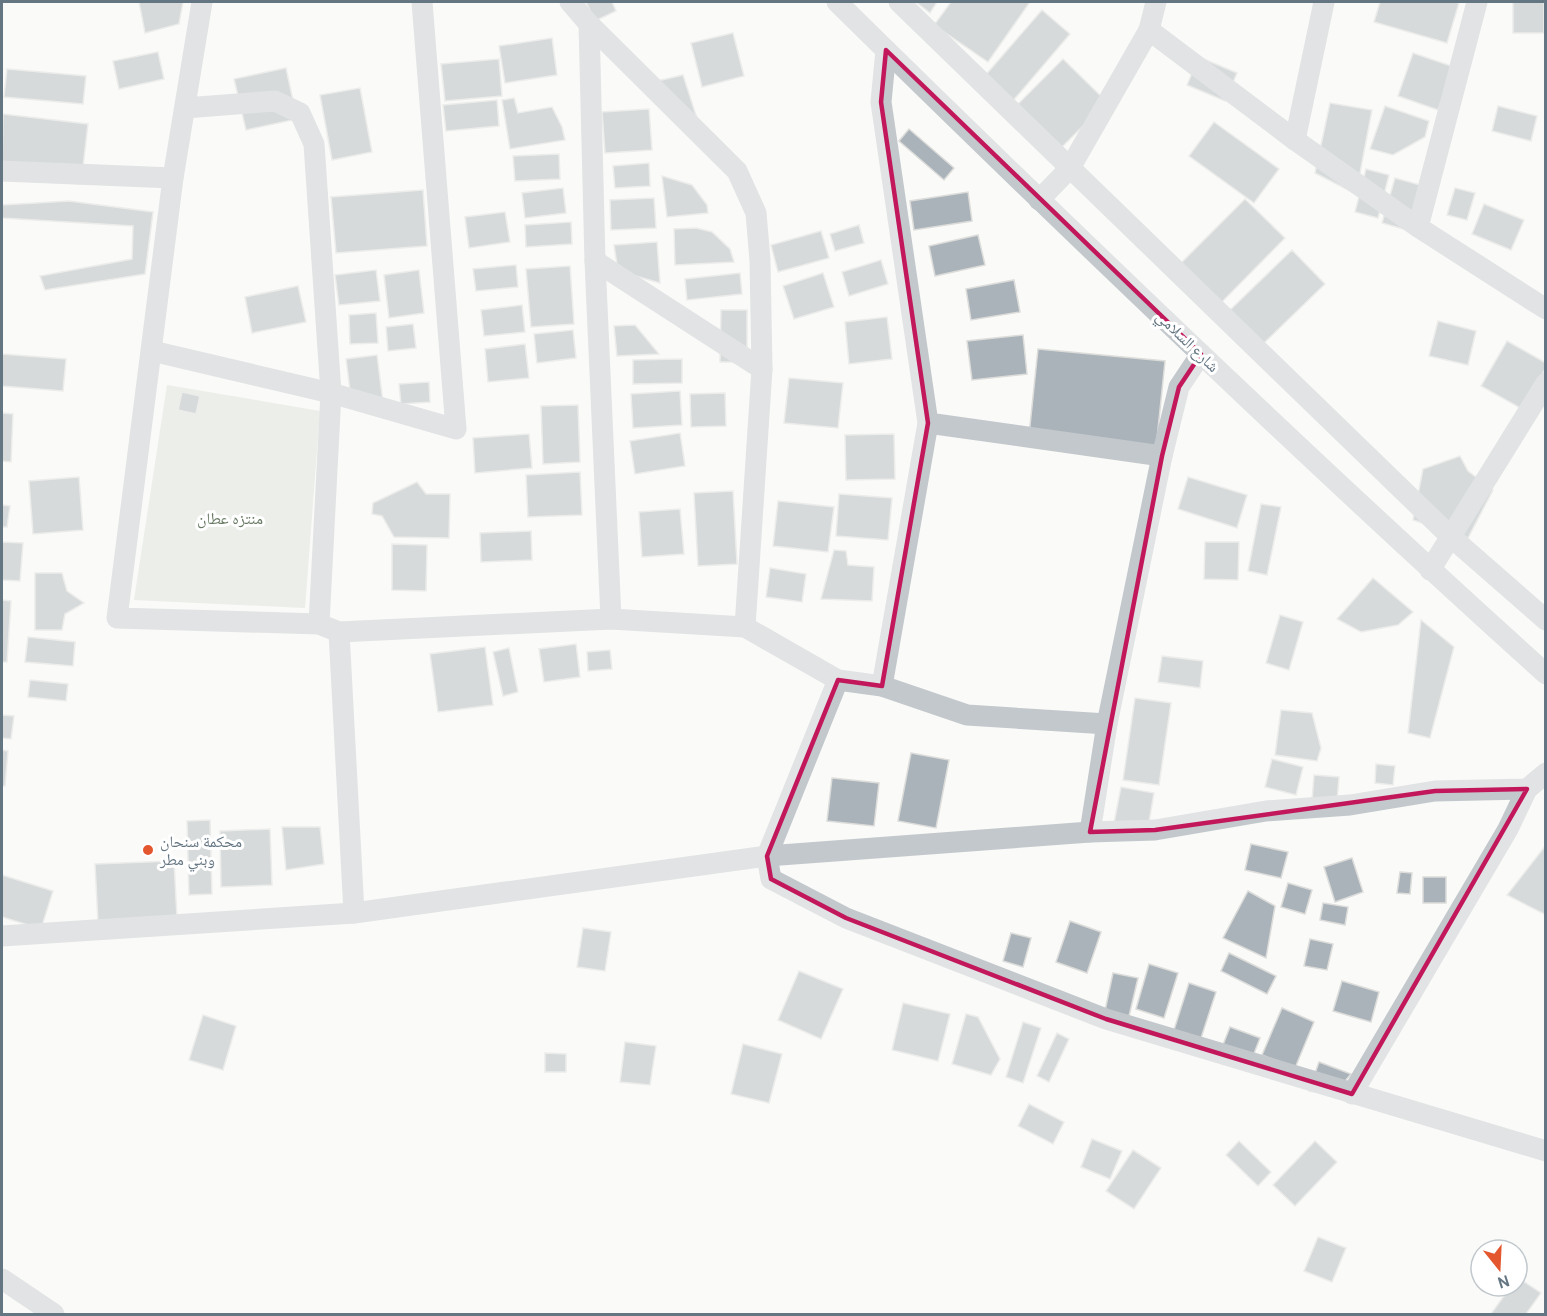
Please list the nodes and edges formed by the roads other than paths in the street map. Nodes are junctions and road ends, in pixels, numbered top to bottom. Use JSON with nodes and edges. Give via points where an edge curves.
{"nodes":[{"id":1,"x":202,"y":2,"type":"edge"},
{"id":2,"x":422,"y":2,"type":"edge"},
{"id":3,"x":570,"y":2,"type":"edge"},
{"id":4,"x":837,"y":2,"type":"edge"},
{"id":5,"x":899,"y":2,"type":"edge"},
{"id":6,"x":1156,"y":2,"type":"edge"},
{"id":7,"x":1324,"y":2,"type":"edge"},
{"id":8,"x":1477,"y":2,"type":"edge"},
{"id":9,"x":589,"y":24,"type":"junction"},
{"id":10,"x":1149,"y":30,"type":"junction"},
{"id":11,"x":886,"y":50,"type":"junction"},
{"id":12,"x":185,"y":108,"type":"junction"},
{"id":13,"x":1294,"y":140,"type":"junction"},
{"id":14,"x":1070,"y":168,"type":"junction"},
{"id":15,"x":2,"y":171,"type":"edge"},
{"id":16,"x":173,"y":178,"type":"junction"},
{"id":17,"x":1040,"y":200,"type":"junction"},
{"id":18,"x":1418,"y":227,"type":"junction"},
{"id":19,"x":595,"y":261,"type":"junction"},
{"id":20,"x":1545,"y":309,"type":"edge"},
{"id":21,"x":152,"y":351,"type":"junction"},
{"id":22,"x":1201,"y":354,"type":"junction"},
{"id":23,"x":762,"y":369,"type":"junction"},
{"id":24,"x":1545,"y":383,"type":"edge"},
{"id":25,"x":331,"y":393,"type":"junction"},
{"id":26,"x":928,"y":423,"type":"junction"},
{"id":27,"x":1162,"y":456,"type":"junction"},
{"id":28,"x":1451,"y":537,"type":"junction"},
{"id":29,"x":1430,"y":570,"type":"junction"},
{"id":30,"x":1542,"y":609,"type":"edge"},
{"id":31,"x":611,"y":619,"type":"junction"},
{"id":32,"x":318,"y":624,"type":"junction"},
{"id":33,"x":745,"y":627,"type":"junction"},
{"id":34,"x":339,"y":632,"type":"junction"},
{"id":35,"x":1545,"y":674,"type":"edge"},
{"id":36,"x":838,"y":680,"type":"junction"},
{"id":37,"x":882,"y":686,"type":"junction"},
{"id":38,"x":1107,"y":724,"type":"junction"},
{"id":39,"x":1545,"y":773,"type":"edge"},
{"id":40,"x":1527,"y":789,"type":"junction"},
{"id":41,"x":1090,"y":832,"type":"junction"},
{"id":42,"x":767,"y":856,"type":"junction"},
{"id":43,"x":354,"y":913,"type":"junction"},
{"id":44,"x":2,"y":936,"type":"edge"},
{"id":45,"x":1352,"y":1094,"type":"junction"},
{"id":46,"x":1545,"y":1151,"type":"edge"},
{"id":47,"x":2,"y":1280,"type":"edge"},
{"id":48,"x":54,"y":1314,"type":"edge"}],
"edges":[{"from":1,"to":12,"type":"street"},
{"from":2,"to":25,"type":"street","via":[[456,429]]},
{"from":3,"to":9,"type":"street"},
{"from":4,"to":11,"type":"street","name":"شارع السلامي"},
{"from":5,"to":14,"type":"street"},
{"from":6,"to":10,"type":"street"},
{"from":7,"to":13,"type":"street"},
{"from":8,"to":18,"type":"street"},
{"from":9,"to":19,"type":"street"},
{"from":9,"to":23,"type":"street","via":[[737,171],[756,213]]},
{"from":10,"to":13,"type":"street"},
{"from":10,"to":14,"type":"street"},
{"from":11,"to":17,"type":"street","name":"شارع السلامي"},
{"from":11,"to":26,"type":"street","via":[[881,102]]},
{"from":12,"to":16,"type":"street"},
{"from":12,"to":25,"type":"street","via":[[275,102],[300,113],[314,144]]},
{"from":13,"to":18,"type":"street"},
{"from":14,"to":17,"type":"street"},
{"from":14,"to":28,"type":"street"},
{"from":15,"to":16,"type":"street"},
{"from":16,"to":21,"type":"street"},
{"from":17,"to":22,"type":"street","name":"شارع السلامي"},
{"from":18,"to":20,"type":"street"},
{"from":19,"to":23,"type":"street"},
{"from":19,"to":31,"type":"street"},
{"from":21,"to":25,"type":"street"},
{"from":21,"to":32,"type":"street","via":[[117,618]]},
{"from":22,"to":27,"type":"street","via":[[1179,387]]},
{"from":22,"to":29,"type":"street","name":"شارع السلامي"},
{"from":23,"to":33,"type":"street"},
{"from":24,"to":28,"type":"street"},
{"from":25,"to":32,"type":"street"},
{"from":26,"to":27,"type":"street"},
{"from":26,"to":37,"type":"street"},
{"from":27,"to":38,"type":"street"},
{"from":28,"to":29,"type":"street"},
{"from":28,"to":30,"type":"street"},
{"from":29,"to":35,"type":"street","name":"شارع السلامي"},
{"from":31,"to":33,"type":"street"},
{"from":31,"to":34,"type":"street"},
{"from":32,"to":34,"type":"street"},
{"from":33,"to":36,"type":"street"},
{"from":34,"to":43,"type":"street"},
{"from":36,"to":37,"type":"street"},
{"from":36,"to":42,"type":"street"},
{"from":37,"to":38,"type":"street","via":[[967,715]]},
{"from":38,"to":41,"type":"street"},
{"from":39,"to":40,"type":"street"},
{"from":40,"to":41,"type":"street","via":[[1435,791],[1350,805],[1266,811],[1155,830]]},
{"from":40,"to":45,"type":"street","via":[[1508,829]]},
{"from":41,"to":42,"type":"street"},
{"from":42,"to":43,"type":"street"},
{"from":42,"to":45,"type":"street","via":[[771,879],[846,918],[1106,1019]]},
{"from":43,"to":44,"type":"street"},
{"from":45,"to":46,"type":"street"},
{"from":47,"to":48,"type":"street"}]}
